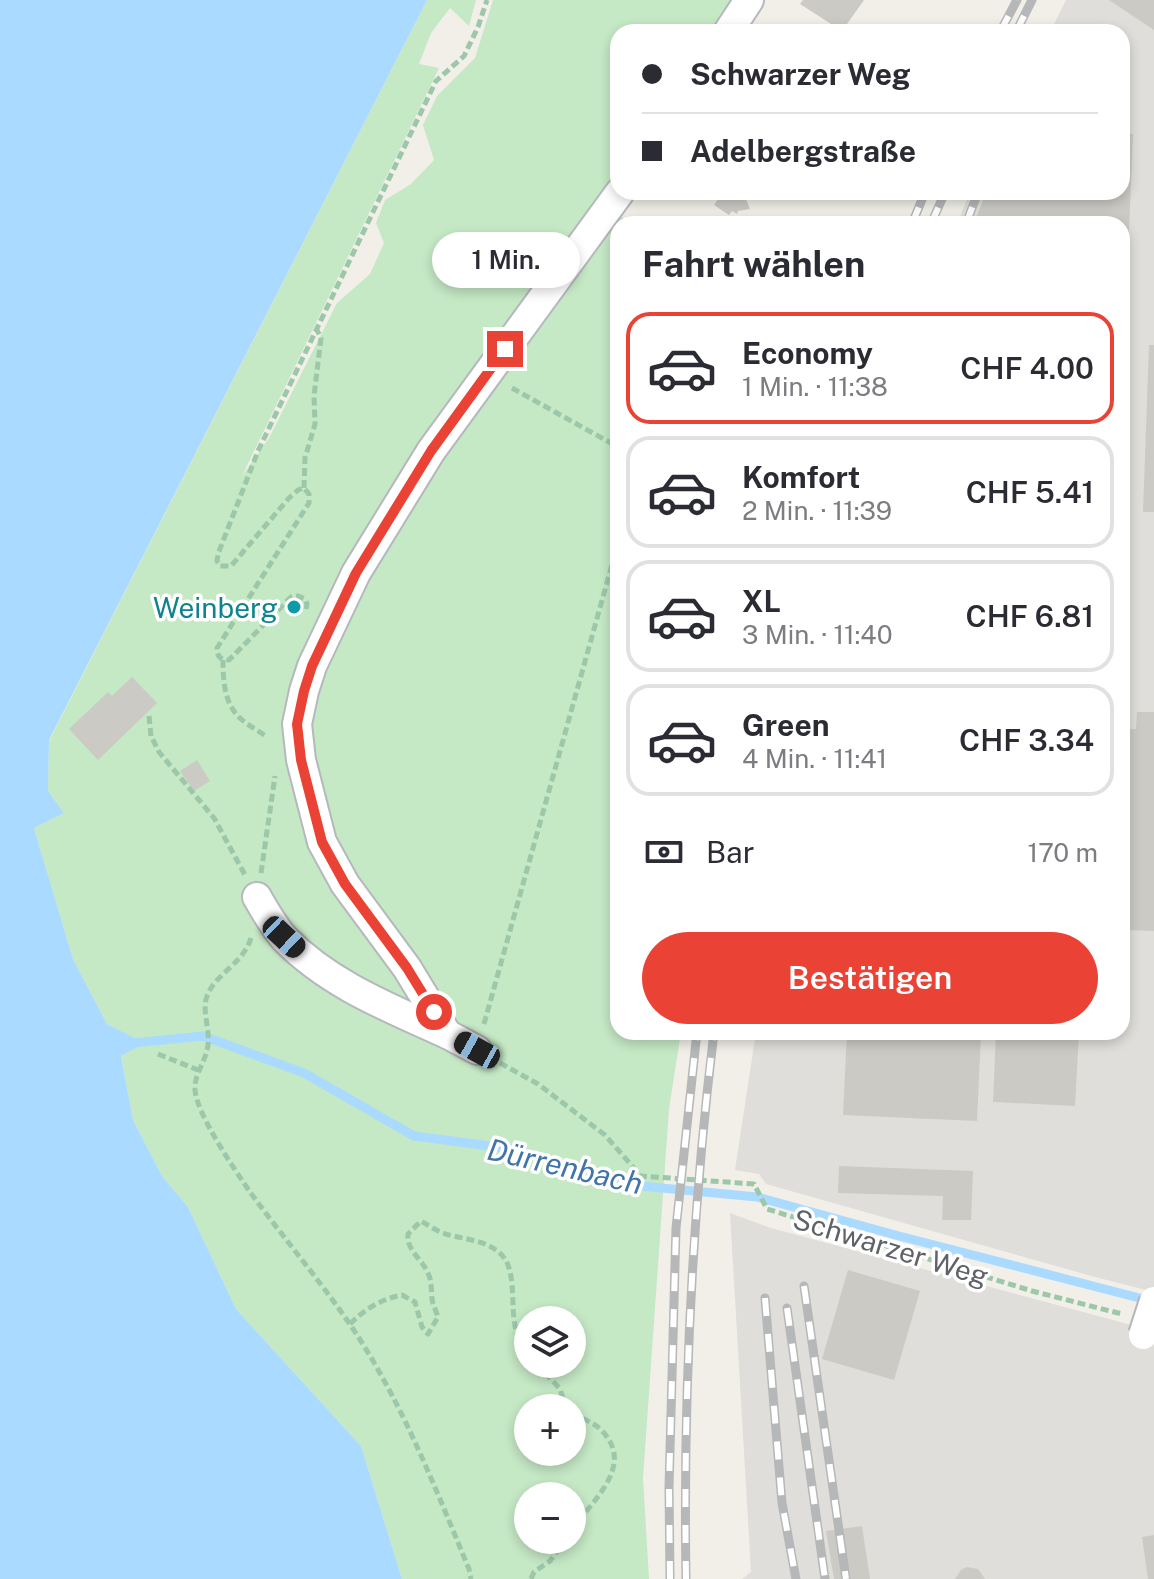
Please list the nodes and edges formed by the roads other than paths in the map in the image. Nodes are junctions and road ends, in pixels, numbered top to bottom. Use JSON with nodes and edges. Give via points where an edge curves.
{"nodes":[{"id":1,"x":749,"y":0,"type":"edge"},
{"id":2,"x":733,"y":24,"type":"edge"},
{"id":3,"x":614,"y":200,"type":"edge"},
{"id":4,"x":260,"y":903,"type":"road end"},
{"id":5,"x":407,"y":968,"type":"junction"},
{"id":6,"x":385,"y":1006,"type":"junction"},
{"id":7,"x":447,"y":1034,"type":"junction"},
{"id":8,"x":477,"y":1050,"type":"road end"},
{"id":9,"x":1154,"y":1301,"type":"edge"},
{"id":10,"x":1143,"y":1335,"type":"dead end"}],
"edges":[{"from":1,"to":2,"type":"street"},
{"from":3,"to":5,"type":"street","via":[[431,451],[356,573],[304,691],[297,724],[301,760],[322,842],[345,884]]},
{"from":4,"to":6,"type":"street","via":[[303,955],[353,991]]},
{"from":5,"to":6,"type":"street","via":[[402,992]]},
{"from":5,"to":7,"type":"street"},
{"from":6,"to":7,"type":"street"},
{"from":7,"to":8,"type":"street"},
{"from":9,"to":10,"type":"street","bridge":true}]}
